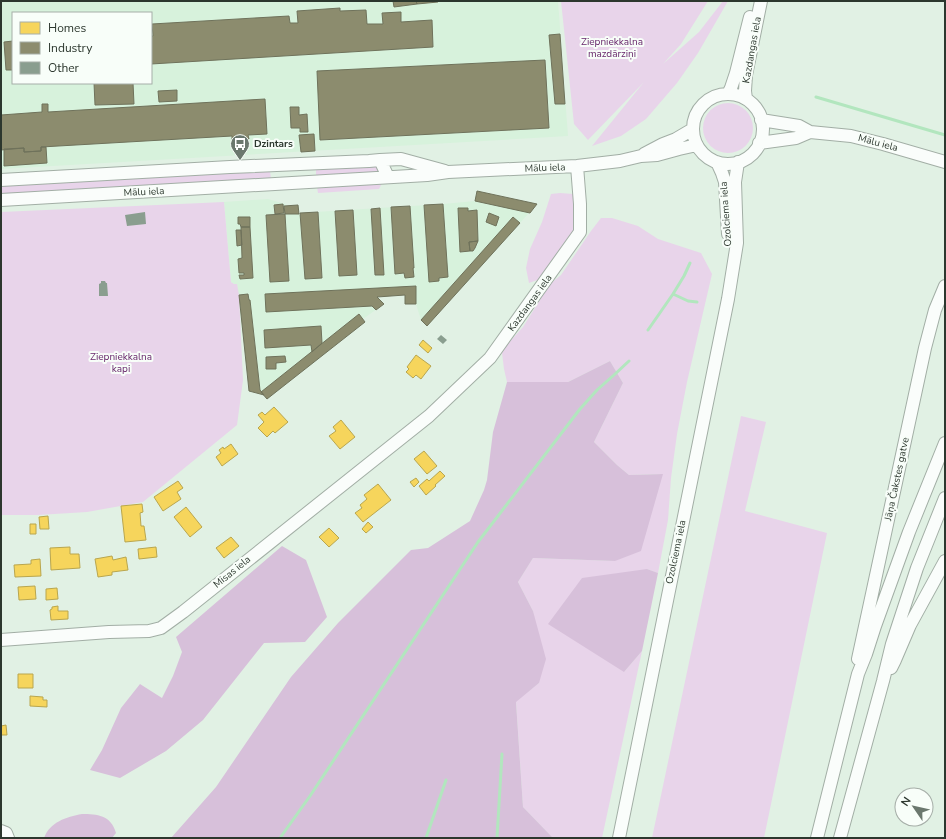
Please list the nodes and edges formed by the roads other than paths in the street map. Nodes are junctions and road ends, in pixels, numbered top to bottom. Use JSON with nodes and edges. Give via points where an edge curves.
{"nodes":[{"id":1,"x":756,"y":1,"type":"edge"},
{"id":2,"x":761,"y":1,"type":"edge"},
{"id":3,"x":728,"y":94,"type":"junction"},
{"id":4,"x":746,"y":99,"type":"junction"},
{"id":5,"x":761,"y":120,"type":"junction"},
{"id":6,"x":693,"y":129,"type":"junction"},
{"id":7,"x":810,"y":132,"type":"junction"},
{"id":8,"x":759,"y":143,"type":"junction"},
{"id":9,"x":697,"y":145,"type":"junction"},
{"id":10,"x":641,"y":156,"type":"junction"},
{"id":11,"x":380,"y":160,"type":"junction"},
{"id":12,"x":717,"y":162,"type":"junction"},
{"id":13,"x":738,"y":162,"type":"junction"},
{"id":14,"x":945,"y":162,"type":"edge"},
{"id":15,"x":286,"y":165,"type":"junction"},
{"id":16,"x":577,"y":166,"type":"junction"},
{"id":17,"x":448,"y":172,"type":"junction"},
{"id":18,"x":388,"y":177,"type":"junction"},
{"id":19,"x":1,"y":180,"type":"edge"},
{"id":20,"x":287,"y":184,"type":"junction"},
{"id":21,"x":1,"y":200,"type":"edge"},
{"id":22,"x":733,"y":266,"type":"junction"},
{"id":23,"x":945,"y":286,"type":"edge"},
{"id":24,"x":429,"y":416,"type":"joint"},
{"id":25,"x":945,"y":443,"type":"edge"},
{"id":26,"x":945,"y":498,"type":"edge"},
{"id":27,"x":945,"y":561,"type":"edge"},
{"id":28,"x":1,"y":640,"type":"edge"},
{"id":29,"x":858,"y":674,"type":"junction"},
{"id":30,"x":883,"y":681,"type":"junction"},
{"id":31,"x":1,"y":831,"type":"edge"},
{"id":32,"x":8,"y":838,"type":"edge"},
{"id":33,"x":619,"y":838,"type":"edge"},
{"id":34,"x":817,"y":838,"type":"edge"},
{"id":35,"x":840,"y":838,"type":"edge"}],
"edges":[{"from":1,"to":3,"type":"street","name":"Kazdangas iela"},
{"from":2,"to":4,"type":"street","name":"Kazdangas iela","via":[[746,75]]},
{"from":3,"to":4,"type":"street"},
{"from":3,"to":6,"type":"street","via":[[712,98],[700,108],[694,118]]},
{"from":4,"to":5,"type":"street","via":[[753,105]]},
{"from":5,"to":7,"type":"street","name":"Mālu iela","via":[[799,126]]},
{"from":5,"to":8,"type":"street","via":[[762,132]]},
{"from":6,"to":9,"type":"street"},
{"from":6,"to":10,"type":"street","name":"Mālu iela"},
{"from":7,"to":8,"type":"street","name":"Mālu iela","via":[[796,138]]},
{"from":7,"to":14,"type":"street","name":"Mālu iela","via":[[851,136]]},
{"from":8,"to":13,"type":"street","via":[[754,152]]},
{"from":9,"to":10,"type":"street","name":"Mālu iela","via":[[657,155]]},
{"from":9,"to":12,"type":"street","via":[[705,156]]},
{"from":10,"to":16,"type":"street","name":"Mālu iela"},
{"from":11,"to":15,"type":"street","name":"Mālu iela"},
{"from":11,"to":17,"type":"street","name":"Mālu iela","via":[[401,159]]},
{"from":11,"to":18,"type":"street"},
{"from":12,"to":13,"type":"street"},
{"from":12,"to":22,"type":"street","name":"Ozolciema iela","via":[[725,182],[729,253]]},
{"from":13,"to":22,"type":"street","name":"Ozolciema iela","via":[[735,182],[737,243]]},
{"from":15,"to":19,"type":"street","name":"Mālu iela"},
{"from":15,"to":20,"type":"street"},
{"from":16,"to":17,"type":"street","name":"Mālu iela"},
{"from":16,"to":24,"type":"street","name":"Kazdangas iela","via":[[580,232],[490,358]]},
{"from":17,"to":18,"type":"street","name":"Mālu iela"},
{"from":18,"to":20,"type":"street","name":"Mālu iela"},
{"from":20,"to":21,"type":"street","name":"Mālu iela"},
{"from":22,"to":33,"type":"street","name":"Ozolciema iela"},
{"from":23,"to":29,"type":"street","name":"Jāņa Čakstes gatve","via":[[935,310],[925,348],[858,656]]},
{"from":24,"to":28,"type":"street","name":"Misas iela","via":[[161,628],[149,631]]},
{"from":25,"to":29,"type":"street","name":"Jāņa Čakstes gatve","via":[[909,532]]},
{"from":26,"to":30,"type":"street","via":[[900,618]]},
{"from":27,"to":30,"type":"street"},
{"from":29,"to":34,"type":"street","name":"Jāņa Čakstes gatve"},
{"from":30,"to":35,"type":"street"},
{"from":31,"to":32,"type":"street","via":[[6,833]]}]}
